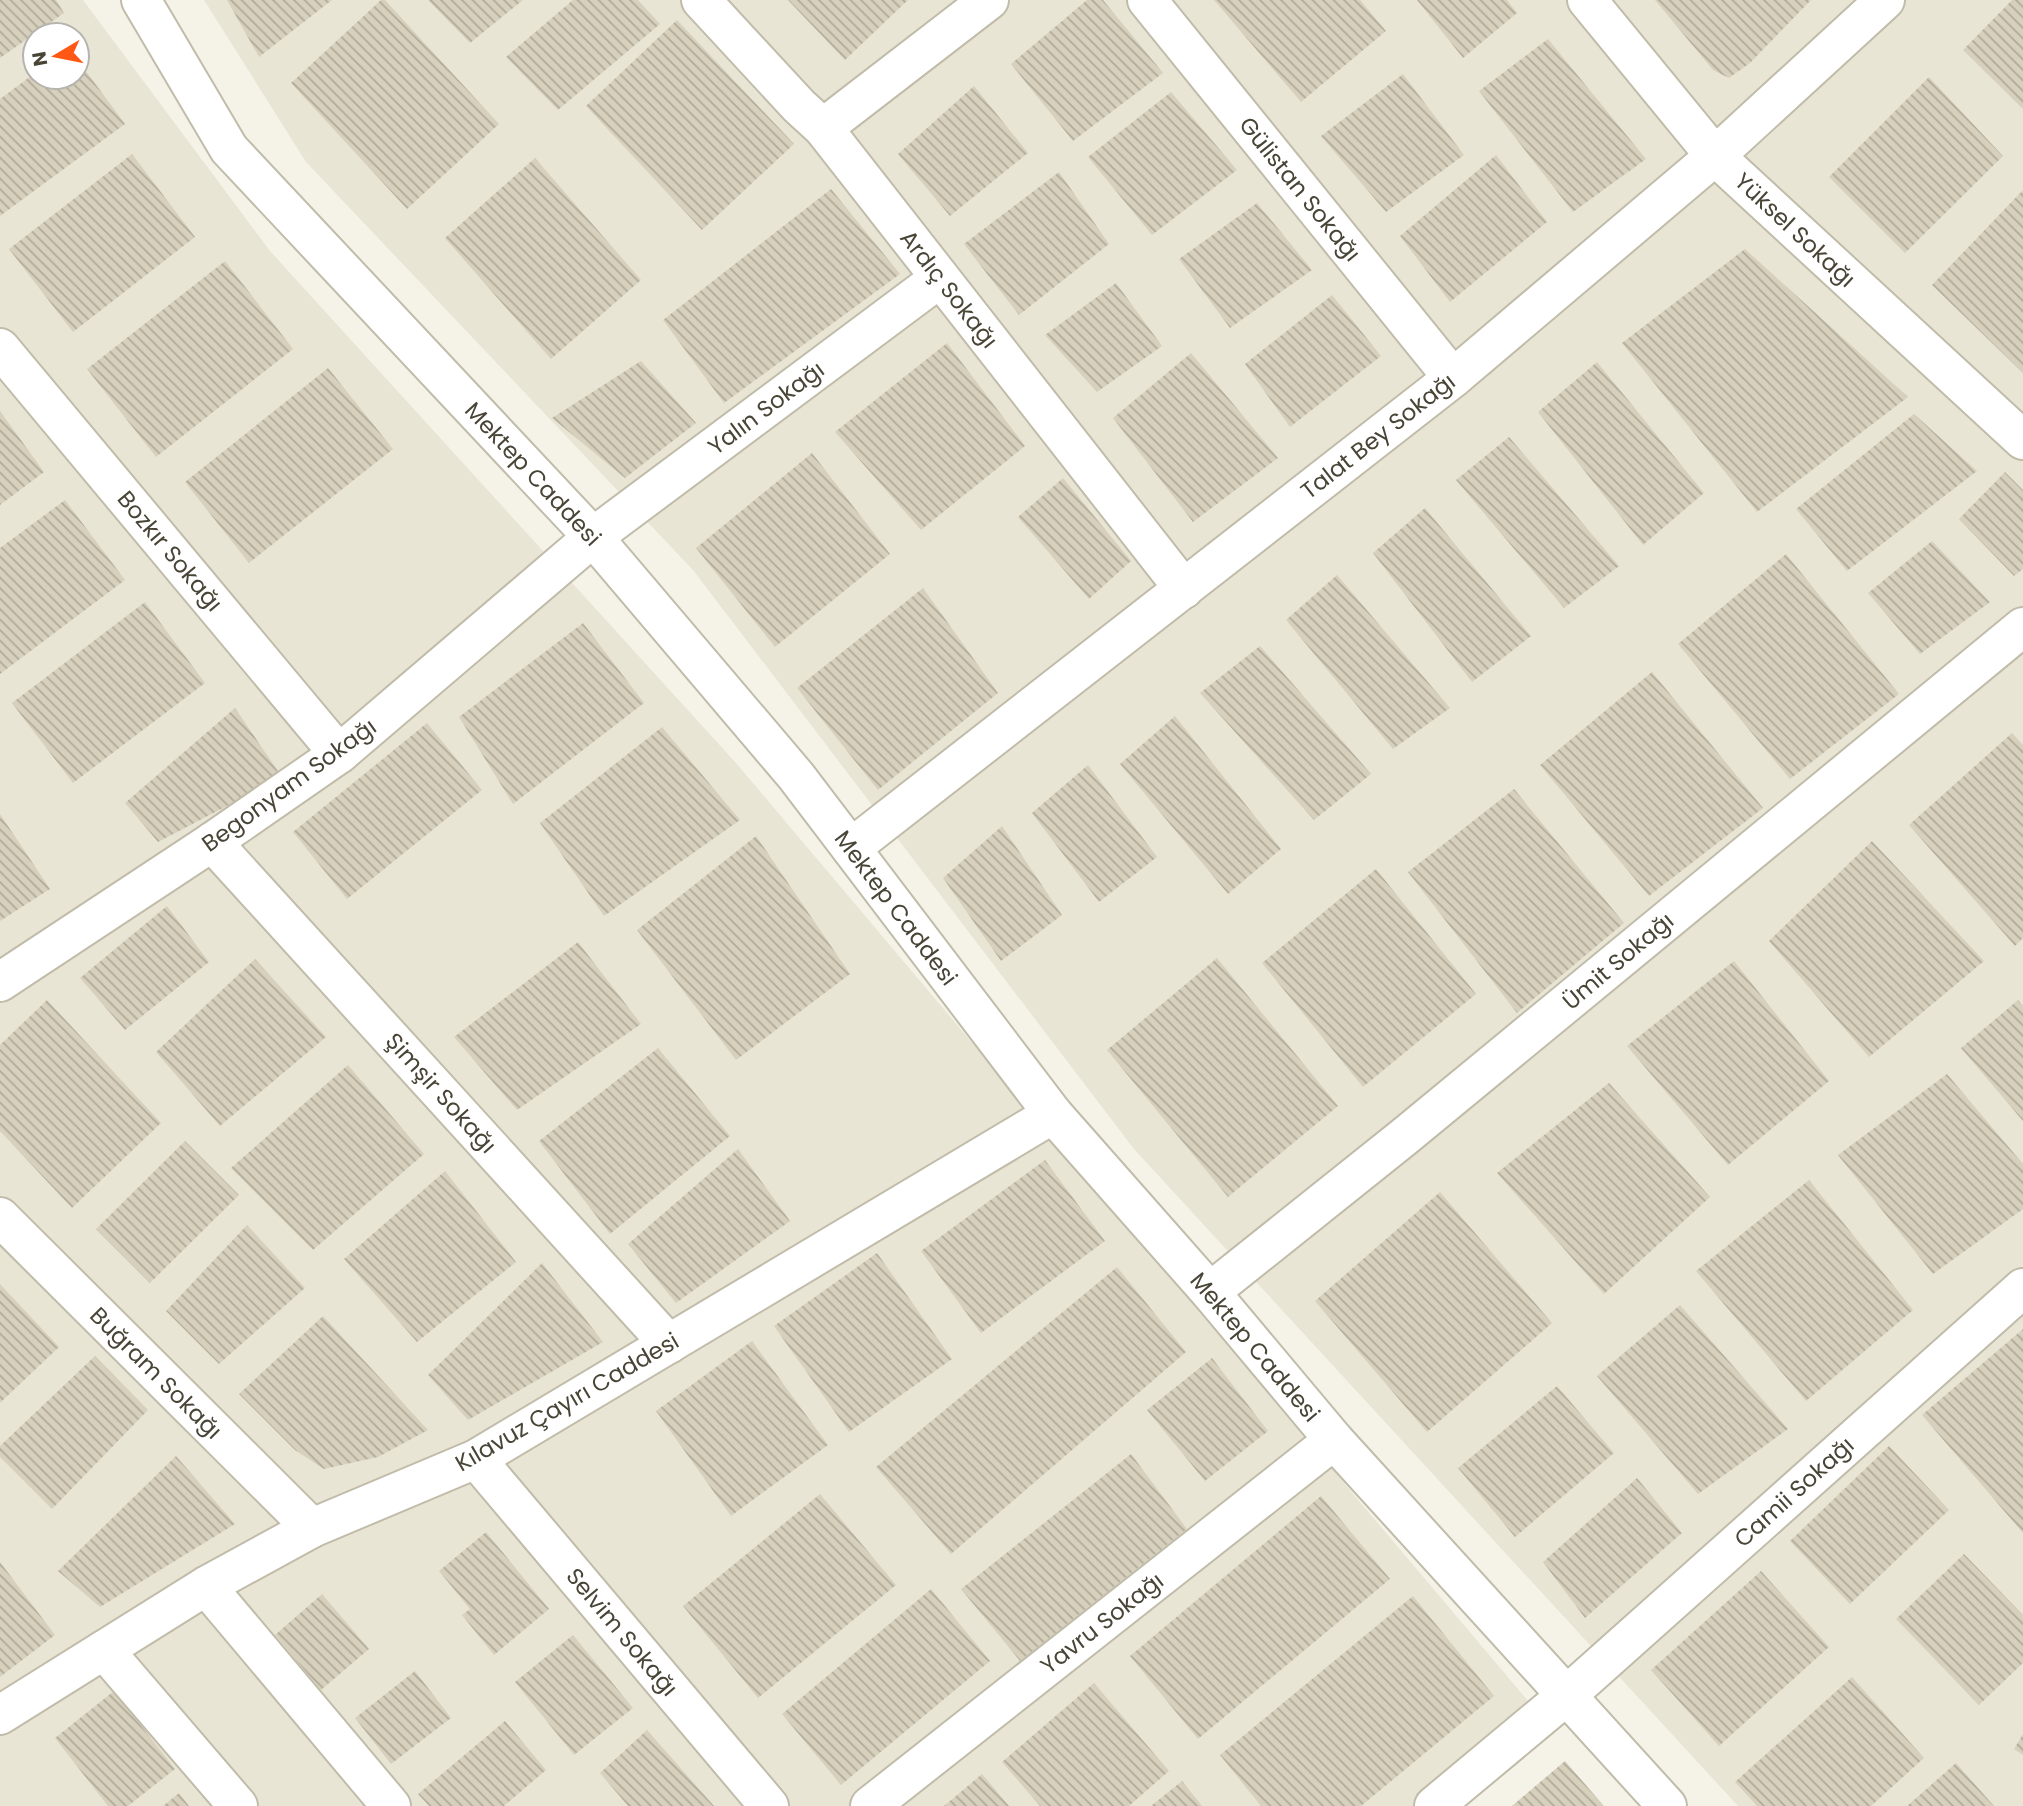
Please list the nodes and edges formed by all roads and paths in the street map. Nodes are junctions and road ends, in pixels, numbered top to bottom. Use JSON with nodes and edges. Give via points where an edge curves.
{"nodes":[{"id":1,"x":141,"y":0,"type":"edge"},
{"id":2,"x":701,"y":0,"type":"edge"},
{"id":3,"x":989,"y":0,"type":"edge"},
{"id":4,"x":1146,"y":0,"type":"edge"},
{"id":5,"x":1587,"y":0,"type":"edge"},
{"id":6,"x":1885,"y":0,"type":"edge"},
{"id":7,"x":823,"y":128,"type":"junction"},
{"id":8,"x":1715,"y":156,"type":"junction"},
{"id":9,"x":940,"y":278,"type":"junction"},
{"id":10,"x":0,"y":348,"type":"edge"},
{"id":11,"x":1452,"y":378,"type":"junction"},
{"id":12,"x":2023,"y":440,"type":"edge"},
{"id":13,"x":593,"y":537,"type":"junction"},
{"id":14,"x":1184,"y":589,"type":"junction"},
{"id":15,"x":2023,"y":627,"type":"edge"},
{"id":16,"x":339,"y":754,"type":"junction"},
{"id":17,"x":212,"y":842,"type":"junction"},
{"id":18,"x":851,"y":848,"type":"junction"},
{"id":19,"x":0,"y":982,"type":"edge"},
{"id":20,"x":1053,"y":1114,"type":"junction"},
{"id":21,"x":0,"y":1217,"type":"edge"},
{"id":22,"x":2023,"y":1288,"type":"edge"},
{"id":23,"x":1210,"y":1292,"type":"junction"},
{"id":24,"x":669,"y":1344,"type":"junction"},
{"id":25,"x":1334,"y":1440,"type":"junction"},
{"id":26,"x":476,"y":1459,"type":"junction"},
{"id":27,"x":312,"y":1528,"type":"junction"},
{"id":28,"x":206,"y":1586,"type":"junction"},
{"id":29,"x":104,"y":1650,"type":"junction"},
{"id":30,"x":1566,"y":1696,"type":"junction"},
{"id":31,"x":0,"y":1716,"type":"edge"},
{"id":32,"x":238,"y":1806,"type":"edge"},
{"id":33,"x":391,"y":1806,"type":"edge"},
{"id":34,"x":769,"y":1806,"type":"edge"},
{"id":35,"x":870,"y":1806,"type":"edge"},
{"id":36,"x":1434,"y":1806,"type":"edge"},
{"id":37,"x":1667,"y":1806,"type":"edge"}],
"edges":[{"from":1,"to":13,"type":"street","name":"Mektep Caddesi","via":[[229,149]]},
{"from":2,"to":7,"type":"street","name":"Ardıç Sokağı"},
{"from":3,"to":7,"type":"street"},
{"from":4,"to":11,"type":"street","name":"Gülistan Sokağı"},
{"from":5,"to":8,"type":"street","name":"Yüksel Sokağı"},
{"from":6,"to":8,"type":"street","name":"Talat Bey Sokağı"},
{"from":7,"to":9,"type":"street","name":"Ardıç Sokağı"},
{"from":8,"to":11,"type":"street","name":"Talat Bey Sokağı"},
{"from":8,"to":12,"type":"street","name":"Yüksel Sokağı"},
{"from":9,"to":13,"type":"street","name":"Yalın Sokağı"},
{"from":9,"to":14,"type":"street","name":"Ardıç Sokağı"},
{"from":10,"to":16,"type":"street","name":"Bozkır Sokağı"},
{"from":11,"to":14,"type":"street","name":"Talat Bey Sokağı"},
{"from":13,"to":16,"type":"street","name":"Begonyam Sokağı"},
{"from":13,"to":18,"type":"street","name":"Mektep Caddesi","via":[[796,776]]},
{"from":14,"to":18,"type":"street","name":"Talat Bey Sokağı"},
{"from":15,"to":23,"type":"street","name":"Ümit Sokağı"},
{"from":16,"to":17,"type":"street","name":"Begonyam Sokağı"},
{"from":17,"to":19,"type":"street","name":"Begonyam Sokağı"},
{"from":17,"to":24,"type":"street","name":"Şimşir Sokağı"},
{"from":18,"to":20,"type":"street","name":"Mektep Caddesi"},
{"from":20,"to":23,"type":"street","name":"Mektep Caddesi"},
{"from":20,"to":24,"type":"street","name":"Kılavuz Çayırı Caddesi"},
{"from":21,"to":27,"type":"street","name":"Buğram Sokağı"},
{"from":22,"to":30,"type":"street","name":"Camii Sokağı"},
{"from":23,"to":25,"type":"street","name":"Mektep Caddesi"},
{"from":24,"to":26,"type":"street","name":"Kılavuz Çayırı Caddesi"},
{"from":25,"to":30,"type":"street","name":"Mektep Caddesi"},
{"from":25,"to":35,"type":"street","name":"Yavru Sokağı"},
{"from":26,"to":27,"type":"street","name":"Kılavuz Çayırı Caddesi"},
{"from":26,"to":34,"type":"street","name":"Selvim Sokağı"},
{"from":27,"to":28,"type":"street","name":"Kılavuz Çayırı Caddesi"},
{"from":28,"to":29,"type":"street","name":"Kılavuz Çayırı Caddesi"},
{"from":28,"to":33,"type":"street"},
{"from":29,"to":31,"type":"street","name":"Kılavuz Çayırı Caddesi"},
{"from":29,"to":32,"type":"street"},
{"from":30,"to":36,"type":"street","name":"Camii Sokağı"},
{"from":30,"to":37,"type":"street","name":"Mektep Caddesi"}]}
